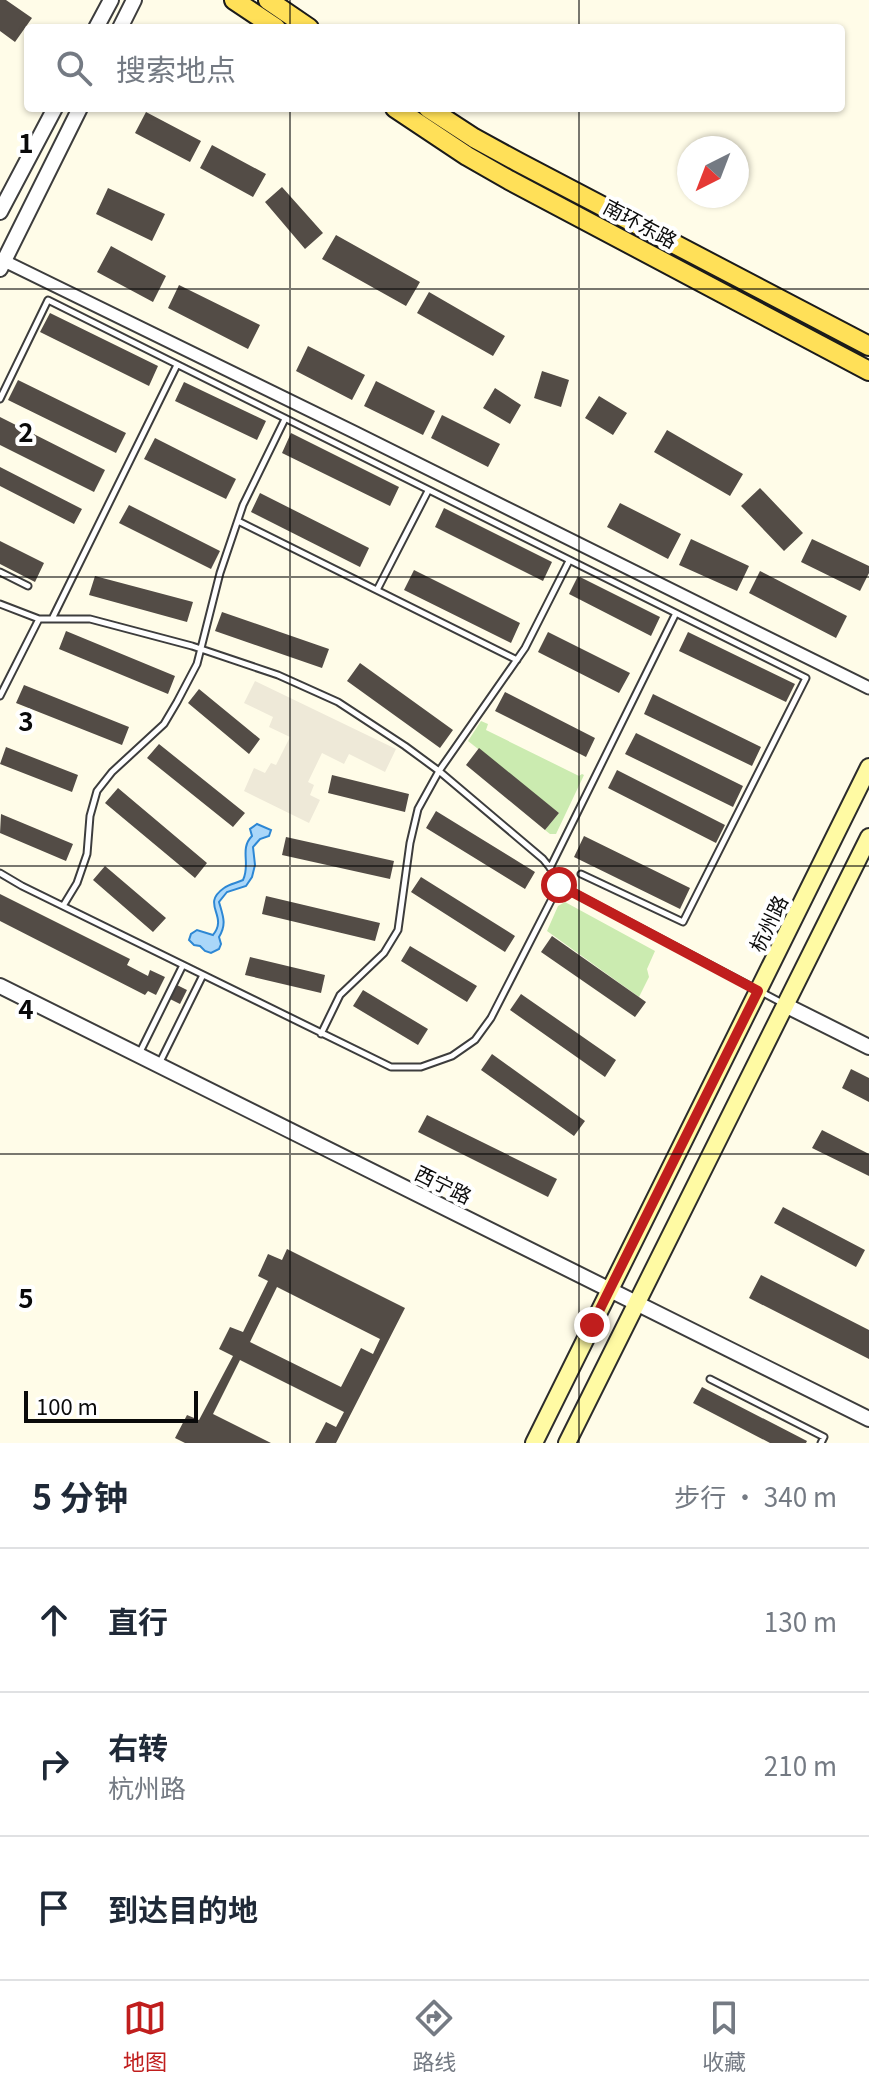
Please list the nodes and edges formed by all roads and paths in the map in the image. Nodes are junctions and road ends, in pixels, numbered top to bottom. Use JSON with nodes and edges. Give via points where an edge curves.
{"nodes":[{"id":1,"x":111,"y":0,"type":"edge"},
{"id":2,"x":134,"y":0,"type":"edge"},
{"id":3,"x":234,"y":0,"type":"edge"},
{"id":4,"x":268,"y":0,"type":"edge"},
{"id":5,"x":98,"y":24,"type":"edge"},
{"id":6,"x":122,"y":24,"type":"edge"},
{"id":7,"x":270,"y":24,"type":"edge"},
{"id":8,"x":303,"y":24,"type":"edge"},
{"id":9,"x":53,"y":112,"type":"edge"},
{"id":10,"x":78,"y":112,"type":"edge"},
{"id":11,"x":401,"y":112,"type":"edge"},
{"id":12,"x":434,"y":112,"type":"edge"},
{"id":13,"x":0,"y":212,"type":"edge"},
{"id":14,"x":1,"y":263,"type":"edge"},
{"id":15,"x":869,"y":346,"type":"edge"},
{"id":16,"x":177,"y":365,"type":"junction"},
{"id":17,"x":869,"y":371,"type":"edge"},
{"id":18,"x":0,"y":399,"type":"edge"},
{"id":19,"x":285,"y":419,"type":"junction"},
{"id":20,"x":428,"y":491,"type":"junction"},
{"id":21,"x":238,"y":521,"type":"junction"},
{"id":22,"x":569,"y":561,"type":"junction"},
{"id":23,"x":0,"y":572,"type":"edge"},
{"id":24,"x":28,"y":586,"type":"dead end"},
{"id":25,"x":377,"y":590,"type":"junction"},
{"id":26,"x":0,"y":604,"type":"edge"},
{"id":27,"x":675,"y":615,"type":"junction"},
{"id":28,"x":39,"y":619,"type":"junction"},
{"id":29,"x":52,"y":619,"type":"junction"},
{"id":30,"x":200,"y":649,"type":"junction"},
{"id":31,"x":517,"y":660,"type":"junction"},
{"id":32,"x":869,"y":688,"type":"edge"},
{"id":33,"x":0,"y":696,"type":"edge"},
{"id":34,"x":869,"y":767,"type":"edge"},
{"id":35,"x":439,"y":771,"type":"junction"},
{"id":36,"x":869,"y":837,"type":"edge"},
{"id":37,"x":550,"y":868,"type":"junction"},
{"id":38,"x":0,"y":873,"type":"edge"},
{"id":39,"x":581,"y":874,"type":"dead end"},
{"id":40,"x":567,"y":889,"type":"junction"},
{"id":41,"x":63,"y":906,"type":"junction"},
{"id":42,"x":183,"y":965,"type":"junction"},
{"id":43,"x":203,"y":975,"type":"junction"},
{"id":44,"x":0,"y":986,"type":"edge"},
{"id":45,"x":758,"y":991,"type":"junction"},
{"id":46,"x":785,"y":1005,"type":"junction"},
{"id":47,"x":321,"y":1034,"type":"junction"},
{"id":48,"x":869,"y":1047,"type":"edge"},
{"id":49,"x":138,"y":1055,"type":"junction"},
{"id":50,"x":158,"y":1065,"type":"junction"},
{"id":51,"x":610,"y":1290,"type":"junction"},
{"id":52,"x":637,"y":1303,"type":"junction"},
{"id":53,"x":710,"y":1379,"type":"dead end"},
{"id":54,"x":869,"y":1419,"type":"edge"},
{"id":55,"x":534,"y":1443,"type":"edge"},
{"id":56,"x":567,"y":1443,"type":"edge"},
{"id":57,"x":821,"y":1443,"type":"edge"}],
"edges":[{"from":1,"to":5,"type":"street"},
{"from":2,"to":6,"type":"street"},
{"from":3,"to":7,"type":"main road"},
{"from":4,"to":8,"type":"main road"},
{"from":9,"to":13,"type":"street"},
{"from":10,"to":14,"type":"street"},
{"from":11,"to":17,"type":"main road","name":"南环东路","via":[[509,180]]},
{"from":12,"to":15,"type":"main road","name":"南环东路","via":[[518,162]]},
{"from":14,"to":32,"type":"street"},
{"from":16,"to":18,"type":"lane","via":[[48,300]]},
{"from":16,"to":19,"type":"lane"},
{"from":16,"to":29,"type":"lane"},
{"from":19,"to":20,"type":"lane"},
{"from":19,"to":21,"type":"lane"},
{"from":20,"to":22,"type":"lane"},
{"from":20,"to":25,"type":"lane"},
{"from":21,"to":25,"type":"lane"},
{"from":21,"to":30,"type":"lane"},
{"from":22,"to":27,"type":"lane"},
{"from":22,"to":31,"type":"lane"},
{"from":23,"to":24,"type":"lane"},
{"from":25,"to":31,"type":"lane"},
{"from":26,"to":28,"type":"lane"},
{"from":27,"to":37,"type":"lane"},
{"from":27,"to":39,"type":"lane","via":[[806,678],[683,922]]},
{"from":28,"to":29,"type":"lane"},
{"from":28,"to":33,"type":"lane"},
{"from":29,"to":30,"type":"lane","via":[[90,619]]},
{"from":30,"to":35,"type":"lane","via":[[338,702]]},
{"from":30,"to":41,"type":"lane","via":[[164,724],[97,791],[87,854]]},
{"from":31,"to":35,"type":"lane"},
{"from":34,"to":45,"type":"main road","name":"杭州路"},
{"from":35,"to":37,"type":"lane"},
{"from":35,"to":47,"type":"lane","via":[[418,809],[398,930],[384,953],[340,995]]},
{"from":36,"to":46,"type":"main road"},
{"from":37,"to":40,"type":"lane"},
{"from":38,"to":41,"type":"lane"},
{"from":40,"to":45,"type":"lane"},
{"from":40,"to":47,"type":"lane","via":[[559,885],[491,1018],[475,1040],[452,1056],[421,1067],[391,1067]]},
{"from":41,"to":42,"type":"lane"},
{"from":42,"to":43,"type":"lane"},
{"from":42,"to":49,"type":"lane"},
{"from":43,"to":47,"type":"lane"},
{"from":43,"to":50,"type":"lane"},
{"from":44,"to":49,"type":"street","name":"西宁路"},
{"from":45,"to":46,"type":"lane"},
{"from":45,"to":51,"type":"main road","name":"杭州路"},
{"from":46,"to":48,"type":"street"},
{"from":46,"to":52,"type":"main road"},
{"from":49,"to":50,"type":"street","name":"西宁路"},
{"from":50,"to":51,"type":"street","name":"西宁路"},
{"from":51,"to":52,"type":"street","name":"西宁路"},
{"from":51,"to":55,"type":"main road","name":"杭州路"},
{"from":52,"to":54,"type":"street","name":"西宁路"},
{"from":52,"to":56,"type":"main road"},
{"from":53,"to":57,"type":"lane","via":[[824,1437]]}]}
